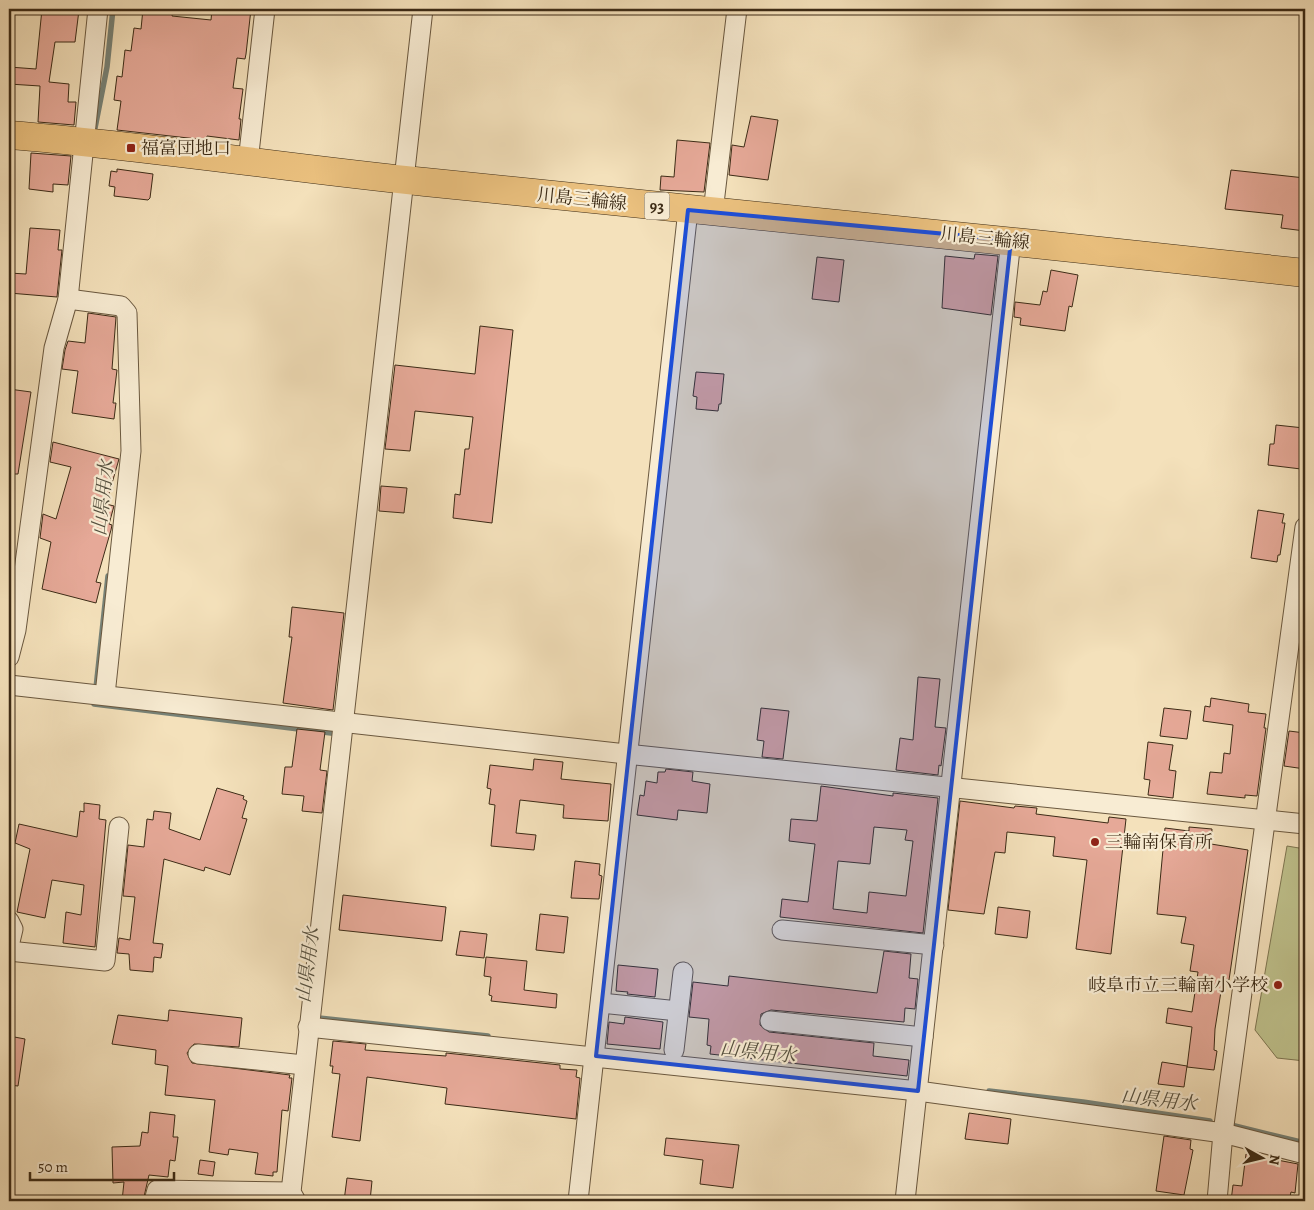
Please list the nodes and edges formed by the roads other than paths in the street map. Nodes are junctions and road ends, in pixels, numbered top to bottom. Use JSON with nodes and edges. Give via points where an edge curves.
{"nodes":[{"id":1,"x":98,"y":9,"type":"edge"},
{"id":2,"x":265,"y":9,"type":"edge"},
{"id":3,"x":423,"y":9,"type":"edge"},
{"id":4,"x":737,"y":9,"type":"edge"},
{"id":5,"x":9,"y":135,"type":"edge"},
{"id":6,"x":84,"y":141,"type":"junction"},
{"id":7,"x":248,"y":162,"type":"junction"},
{"id":8,"x":404,"y":180,"type":"junction"},
{"id":9,"x":701,"y":211,"type":"junction"},
{"id":10,"x":1011,"y":240,"type":"junction"},
{"id":11,"x":1305,"y":273,"type":"edge"},
{"id":12,"x":68,"y":299,"type":"junction"},
{"id":13,"x":1305,"y":532,"type":"edge"},
{"id":14,"x":1300,"y":593,"type":"edge"},
{"id":15,"x":9,"y":657,"type":"edge"},
{"id":16,"x":9,"y":685,"type":"edge"},
{"id":17,"x":105,"y":695,"type":"junction"},
{"id":18,"x":342,"y":722,"type":"junction"},
{"id":19,"x":626,"y":754,"type":"junction"},
{"id":20,"x":952,"y":788,"type":"junction"},
{"id":21,"x":1265,"y":818,"type":"junction"},
{"id":22,"x":1305,"y":824,"type":"edge"},
{"id":23,"x":119,"y":827,"type":"dead end"},
{"id":24,"x":9,"y":921,"type":"edge"},
{"id":25,"x":782,"y":930,"type":"dead end"},
{"id":26,"x":934,"y":945,"type":"junction"},
{"id":27,"x":9,"y":946,"type":"edge"},
{"id":28,"x":9,"y":951,"type":"edge"},
{"id":29,"x":683,"y":972,"type":"dead end"},
{"id":30,"x":601,"y":1003,"type":"junction"},
{"id":31,"x":678,"y":1011,"type":"junction"},
{"id":32,"x":770,"y":1021,"type":"dead end"},
{"id":33,"x":308,"y":1027,"type":"junction"},
{"id":34,"x":924,"y":1037,"type":"junction"},
{"id":35,"x":674,"y":1050,"type":"dead end"},
{"id":36,"x":198,"y":1054,"type":"dead end"},
{"id":37,"x":596,"y":1056,"type":"junction"},
{"id":38,"x":304,"y":1065,"type":"junction"},
{"id":39,"x":918,"y":1091,"type":"junction"},
{"id":40,"x":1223,"y":1133,"type":"junction"},
{"id":41,"x":1305,"y":1154,"type":"edge"},
{"id":42,"x":293,"y":1196,"type":"edge"},
{"id":43,"x":154,"y":1201,"type":"edge"},
{"id":44,"x":578,"y":1201,"type":"edge"},
{"id":45,"x":905,"y":1201,"type":"edge"},
{"id":46,"x":1217,"y":1201,"type":"edge"}],
"edges":[{"from":1,"to":6,"type":"street"},
{"from":2,"to":7,"type":"street"},
{"from":3,"to":8,"type":"street"},
{"from":4,"to":9,"type":"street"},
{"from":5,"to":6,"type":"main road","name":"川島三輪線","number":"93"},
{"from":6,"to":7,"type":"main road","name":"川島三輪線","number":"93"},
{"from":6,"to":12,"type":"street"},
{"from":7,"to":8,"type":"main road","name":"川島三輪線","number":"93"},
{"from":8,"to":9,"type":"main road","name":"川島三輪線","number":"93"},
{"from":8,"to":18,"type":"street"},
{"from":9,"to":10,"type":"main road","name":"川島三輪線","number":"93"},
{"from":9,"to":19,"type":"street"},
{"from":10,"to":11,"type":"main road","name":"川島三輪線","number":"93"},
{"from":10,"to":20,"type":"street"},
{"from":12,"to":15,"type":"street","via":[[54,348],[16,630]]},
{"from":12,"to":17,"type":"street","via":[[121,306],[127,313],[131,452]]},
{"from":13,"to":14,"type":"street"},
{"from":14,"to":21,"type":"street"},
{"from":16,"to":17,"type":"street"},
{"from":17,"to":18,"type":"street"},
{"from":18,"to":19,"type":"street"},
{"from":18,"to":33,"type":"street"},
{"from":19,"to":20,"type":"street"},
{"from":19,"to":30,"type":"street"},
{"from":20,"to":21,"type":"street"},
{"from":20,"to":26,"type":"street"},
{"from":21,"to":22,"type":"street"},
{"from":21,"to":40,"type":"street"},
{"from":23,"to":28,"type":"street","via":[[105,961]]},
{"from":24,"to":27,"type":"street","via":[[12,929]]},
{"from":25,"to":26,"type":"street"},
{"from":26,"to":34,"type":"street"},
{"from":29,"to":31,"type":"street"},
{"from":30,"to":31,"type":"street"},
{"from":30,"to":37,"type":"street"},
{"from":31,"to":35,"type":"street"},
{"from":32,"to":34,"type":"street"},
{"from":33,"to":37,"type":"street"},
{"from":33,"to":38,"type":"street"},
{"from":34,"to":39,"type":"street"},
{"from":36,"to":38,"type":"street"},
{"from":37,"to":39,"type":"street"},
{"from":37,"to":44,"type":"street"},
{"from":38,"to":42,"type":"street"},
{"from":39,"to":40,"type":"street"},
{"from":39,"to":45,"type":"street"},
{"from":40,"to":41,"type":"street"},
{"from":40,"to":46,"type":"street"},
{"from":42,"to":43,"type":"street","via":[[157,1190]]}]}
